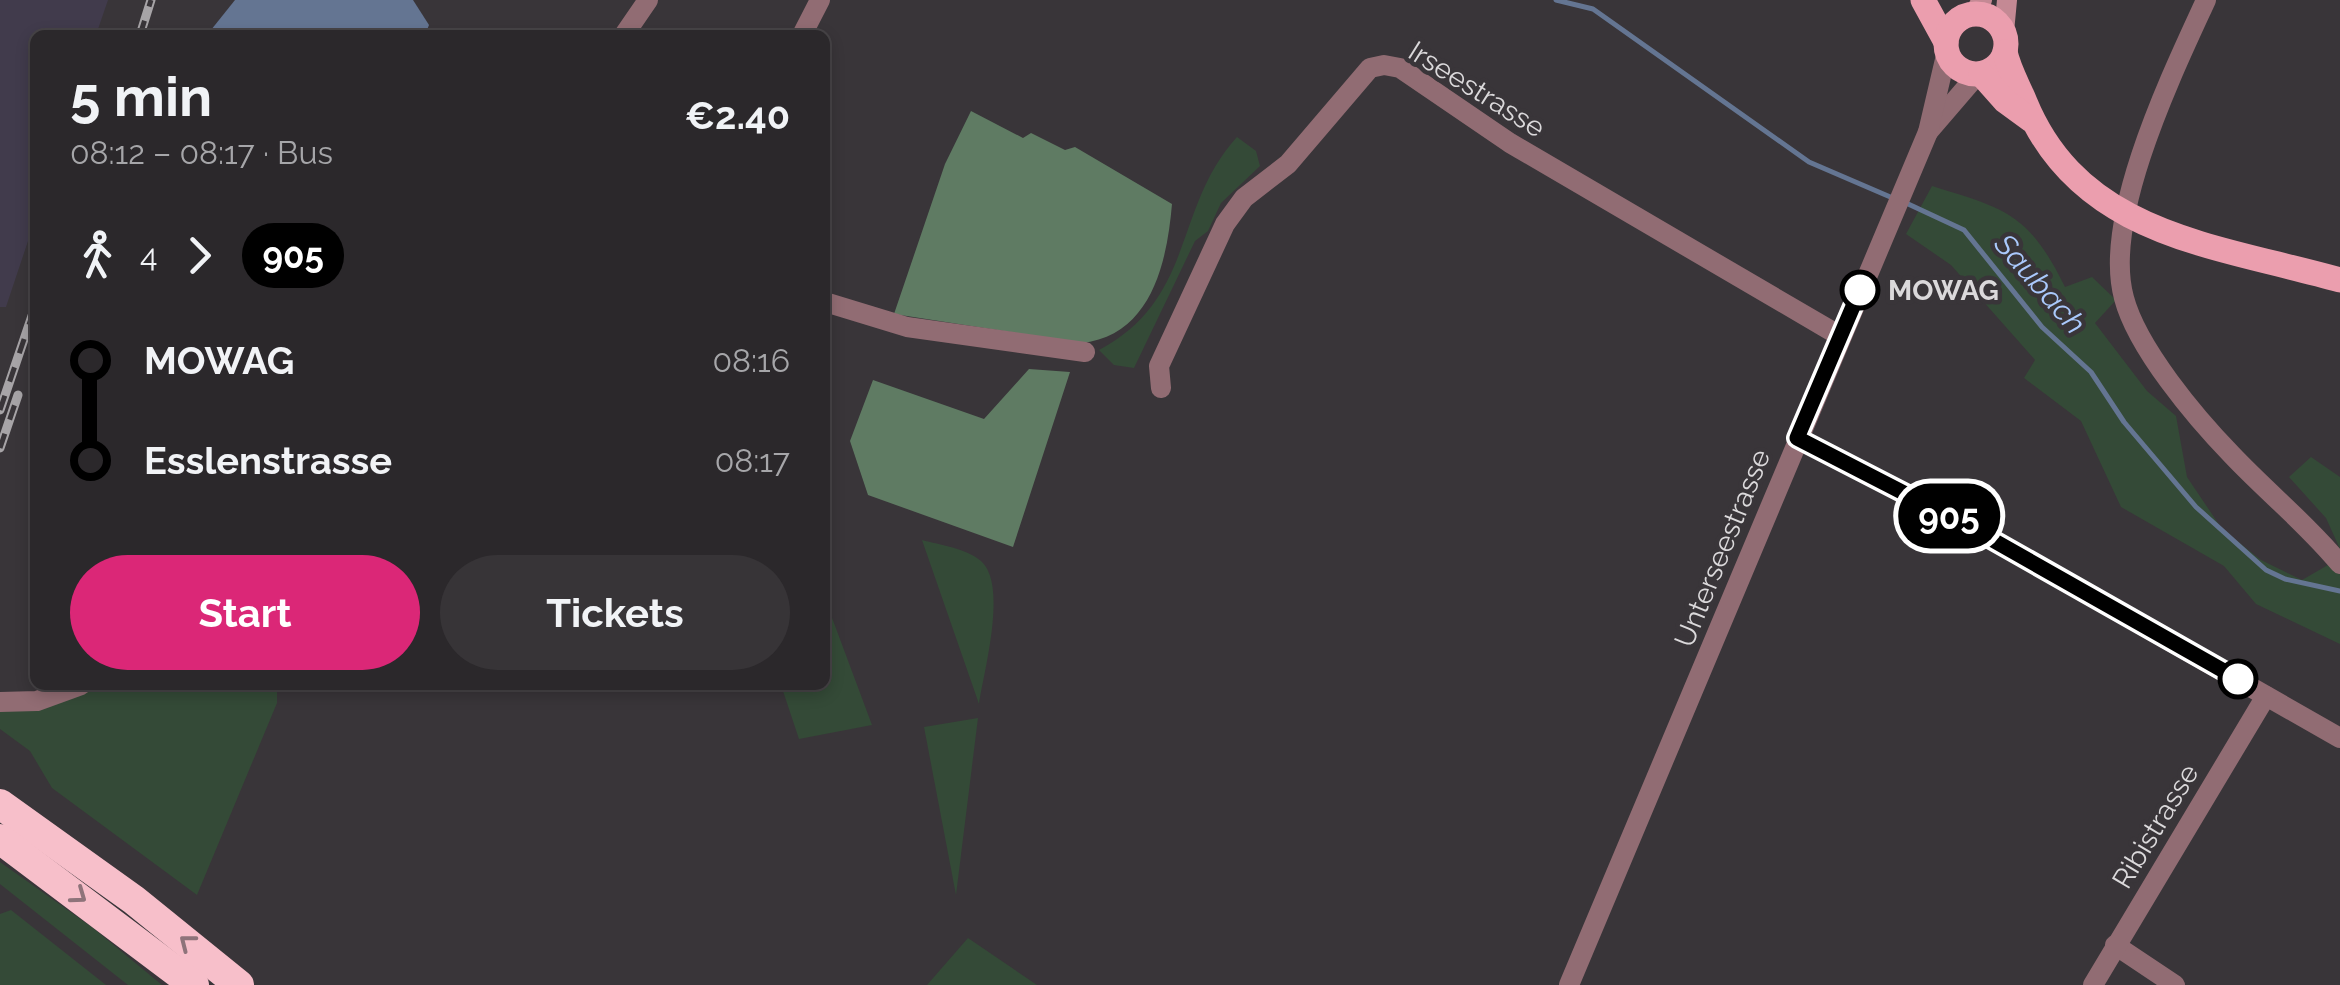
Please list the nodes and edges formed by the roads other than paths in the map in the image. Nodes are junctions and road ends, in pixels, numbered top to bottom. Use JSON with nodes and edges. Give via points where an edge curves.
{"nodes":[{"id":1,"x":648,"y":0,"type":"edge"},
{"id":2,"x":820,"y":0,"type":"edge"},
{"id":3,"x":1923,"y":0,"type":"edge"},
{"id":4,"x":1944,"y":0,"type":"edge"},
{"id":5,"x":2006,"y":0,"type":"edge"},
{"id":6,"x":2206,"y":0,"type":"edge"},
{"id":7,"x":1975,"y":10,"type":"edge"},
{"id":8,"x":627,"y":30,"type":"edge"},
{"id":9,"x":805,"y":30,"type":"edge"},
{"id":10,"x":2004,"y":42,"type":"junction"},
{"id":11,"x":1946,"y":47,"type":"junction"},
{"id":12,"x":1979,"y":74,"type":"junction"},
{"id":13,"x":2031,"y":120,"type":"junction"},
{"id":14,"x":1928,"y":132,"type":"junction"},
{"id":15,"x":2125,"y":217,"type":"junction"},
{"id":16,"x":2340,"y":280,"type":"edge"},
{"id":17,"x":830,"y":304,"type":"edge"},
{"id":18,"x":1840,"y":336,"type":"junction"},
{"id":19,"x":1086,"y":352,"type":"dead end"},
{"id":20,"x":1162,"y":388,"type":"dead end"},
{"id":21,"x":1797,"y":438,"type":"junction"},
{"id":22,"x":2340,"y":564,"type":"edge"},
{"id":23,"x":68,"y":690,"type":"edge"},
{"id":24,"x":2266,"y":696,"type":"junction"},
{"id":25,"x":0,"y":702,"type":"edge"},
{"id":26,"x":2340,"y":738,"type":"edge"},
{"id":27,"x":0,"y":804,"type":"edge"},
{"id":28,"x":0,"y":839,"type":"edge"},
{"id":29,"x":2115,"y":946,"type":"junction"},
{"id":30,"x":194,"y":985,"type":"edge"},
{"id":31,"x":239,"y":985,"type":"edge"},
{"id":32,"x":1570,"y":985,"type":"edge"},
{"id":33,"x":2093,"y":985,"type":"edge"},
{"id":34,"x":2174,"y":985,"type":"edge"}],
"edges":[{"from":1,"to":8,"type":"street"},
{"from":2,"to":9,"type":"street"},
{"from":3,"to":11,"type":"main road"},
{"from":4,"to":7,"type":"main road"},
{"from":5,"to":10,"type":"main road"},
{"from":6,"to":15,"type":"street","via":[[2172,74]]},
{"from":7,"to":10,"type":"main road","via":[[1995,20]]},
{"from":7,"to":11,"type":"main road","via":[[1953,25]]},
{"from":10,"to":12,"type":"main road","via":[[1997,66]]},
{"from":10,"to":13,"type":"main road"},
{"from":11,"to":12,"type":"main road","via":[[1958,68]]},
{"from":11,"to":14,"type":"street","name":"Unterseestrasse"},
{"from":12,"to":13,"type":"main road"},
{"from":12,"to":14,"type":"street","name":"Unterseestrasse"},
{"from":13,"to":15,"type":"main road","via":[[2062,166]]},
{"from":14,"to":18,"type":"street","name":"Unterseestrasse"},
{"from":15,"to":16,"type":"main road"},
{"from":15,"to":22,"type":"street","via":[[2118,266],[2124,301],[2146,344],[2231,455]]},
{"from":17,"to":19,"type":"street","via":[[907,327]]},
{"from":18,"to":20,"type":"street","name":"Irseestrasse","via":[[1510,143],[1400,68],[1384,65],[1370,68],[1226,224],[1160,366]]},
{"from":18,"to":21,"type":"street","name":"Unterseestrasse"},
{"from":21,"to":24,"type":"street","via":[[1968,526]]},
{"from":21,"to":32,"type":"street","name":"Unterseestrasse"},
{"from":23,"to":25,"type":"street","via":[[38,701]]},
{"from":24,"to":26,"type":"street"},
{"from":24,"to":29,"type":"street","name":"Ribistrasse"},
{"from":31,"to":27,"type":"highway","one_way":true},
{"from":28,"to":30,"type":"highway","one_way":true},
{"from":29,"to":33,"type":"street","name":"Ribistrasse"},
{"from":29,"to":34,"type":"street"}]}
